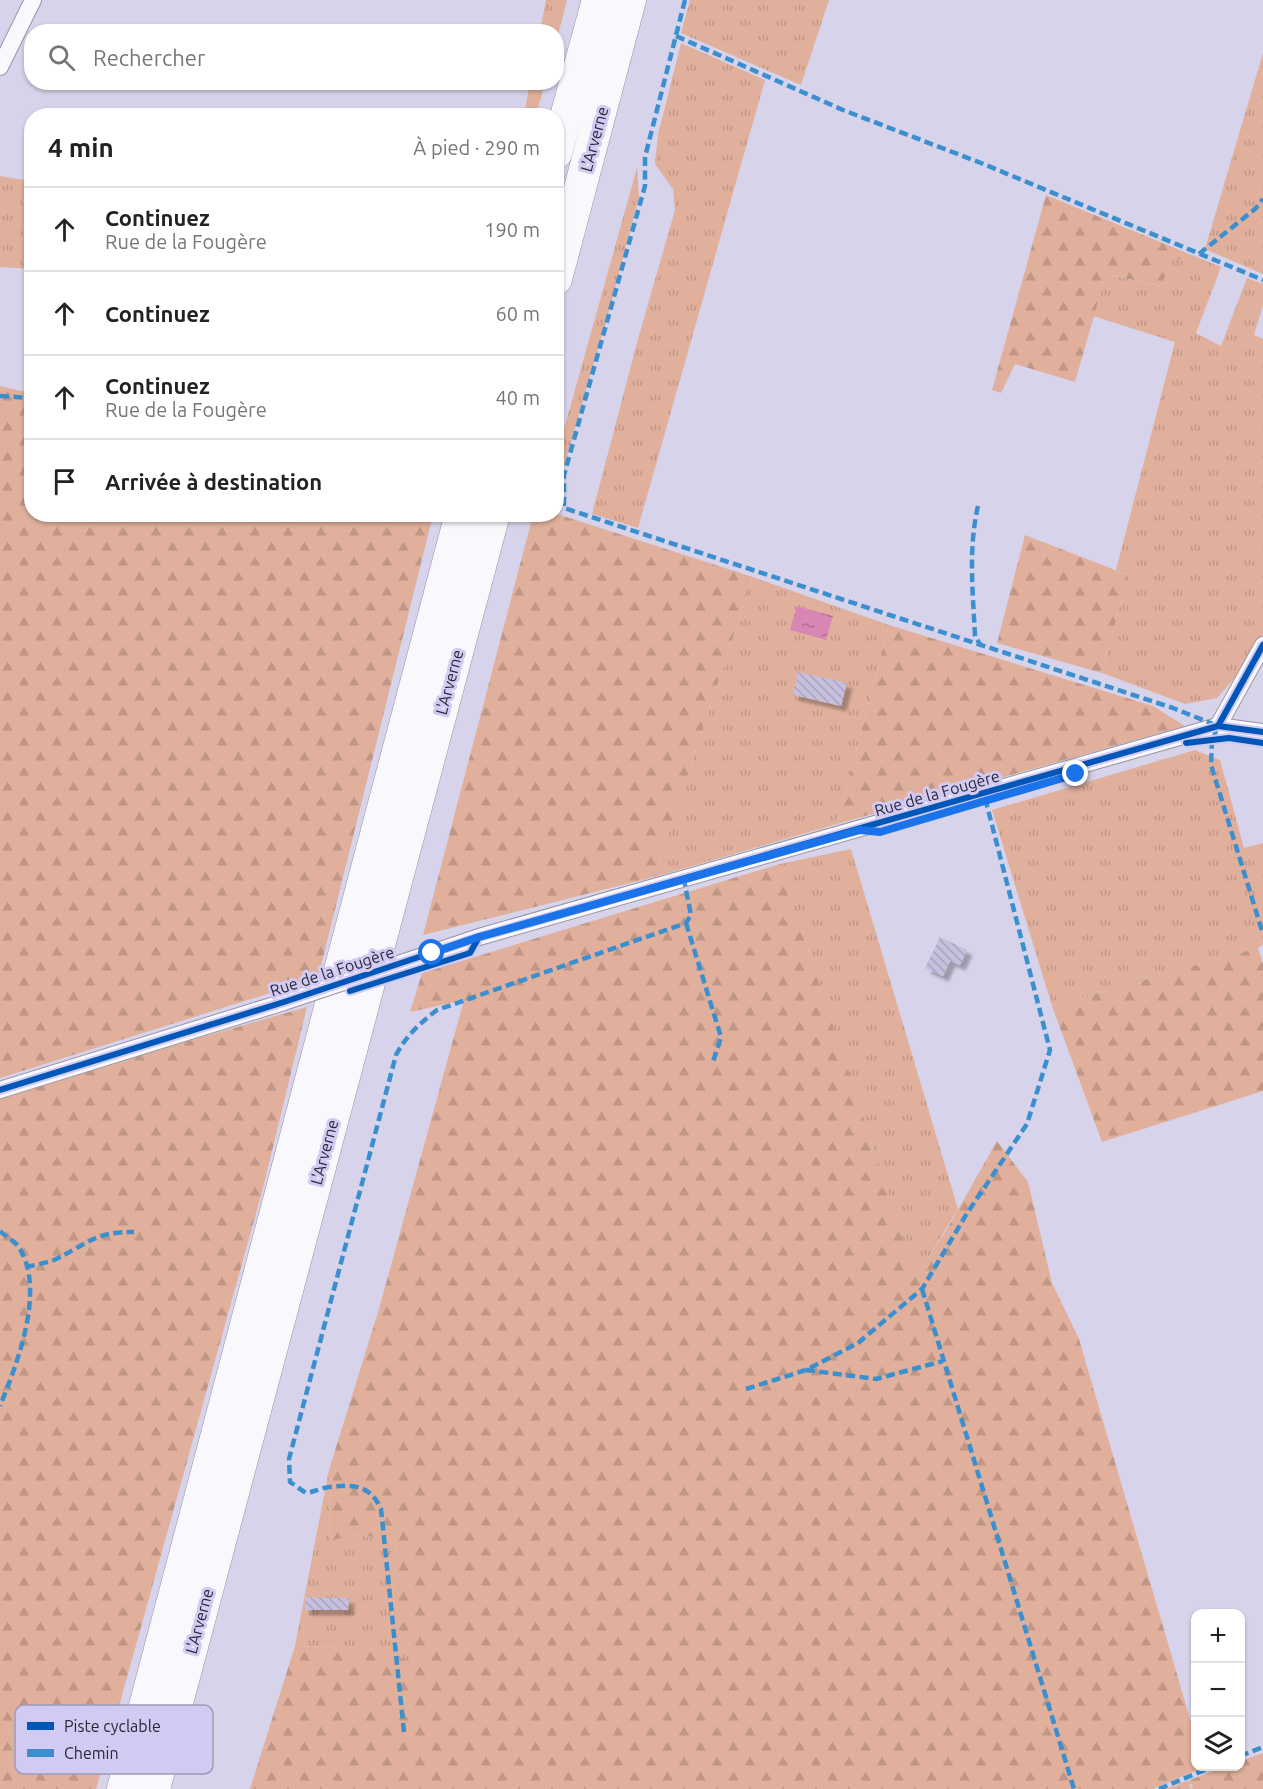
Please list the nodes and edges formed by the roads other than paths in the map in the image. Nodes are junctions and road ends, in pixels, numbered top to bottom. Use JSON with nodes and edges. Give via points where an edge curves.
{"nodes":[{"id":1,"x":33,"y":0,"type":"edge"},
{"id":2,"x":598,"y":0,"type":"edge"},
{"id":3,"x":630,"y":0,"type":"edge"},
{"id":4,"x":0,"y":67,"type":"edge"},
{"id":5,"x":564,"y":124,"type":"edge"},
{"id":6,"x":564,"y":249,"type":"edge"},
{"id":7,"x":458,"y":522,"type":"edge"},
{"id":8,"x":492,"y":522,"type":"edge"},
{"id":9,"x":1263,"y":645,"type":"edge"},
{"id":10,"x":1218,"y":726,"type":"junction"},
{"id":11,"x":1263,"y":732,"type":"edge"},
{"id":12,"x":0,"y":1090,"type":"edge"},
{"id":13,"x":145,"y":1705,"type":"edge"},
{"id":14,"x":176,"y":1705,"type":"edge"},
{"id":15,"x":127,"y":1774,"type":"edge"},
{"id":16,"x":158,"y":1774,"type":"edge"},
{"id":17,"x":123,"y":1789,"type":"edge"},
{"id":18,"x":154,"y":1789,"type":"edge"}],
"edges":[{"from":1,"to":4,"type":"street"},
{"from":2,"to":5,"type":"highway","name":"L'Arverne"},
{"from":3,"to":6,"type":"highway","name":"L'Arverne"},
{"from":7,"to":13,"type":"highway","name":"L'Arverne"},
{"from":8,"to":14,"type":"highway","name":"L'Arverne"},
{"from":9,"to":10,"type":"street"},
{"from":10,"to":11,"type":"street","name":"Rue de la Fougère"},
{"from":10,"to":12,"type":"street","name":"Rue de la Fougère","bridge":true,"via":[[479,937]]},
{"from":15,"to":17,"type":"highway","name":"L'Arverne"},
{"from":16,"to":18,"type":"highway","name":"L'Arverne"}]}
